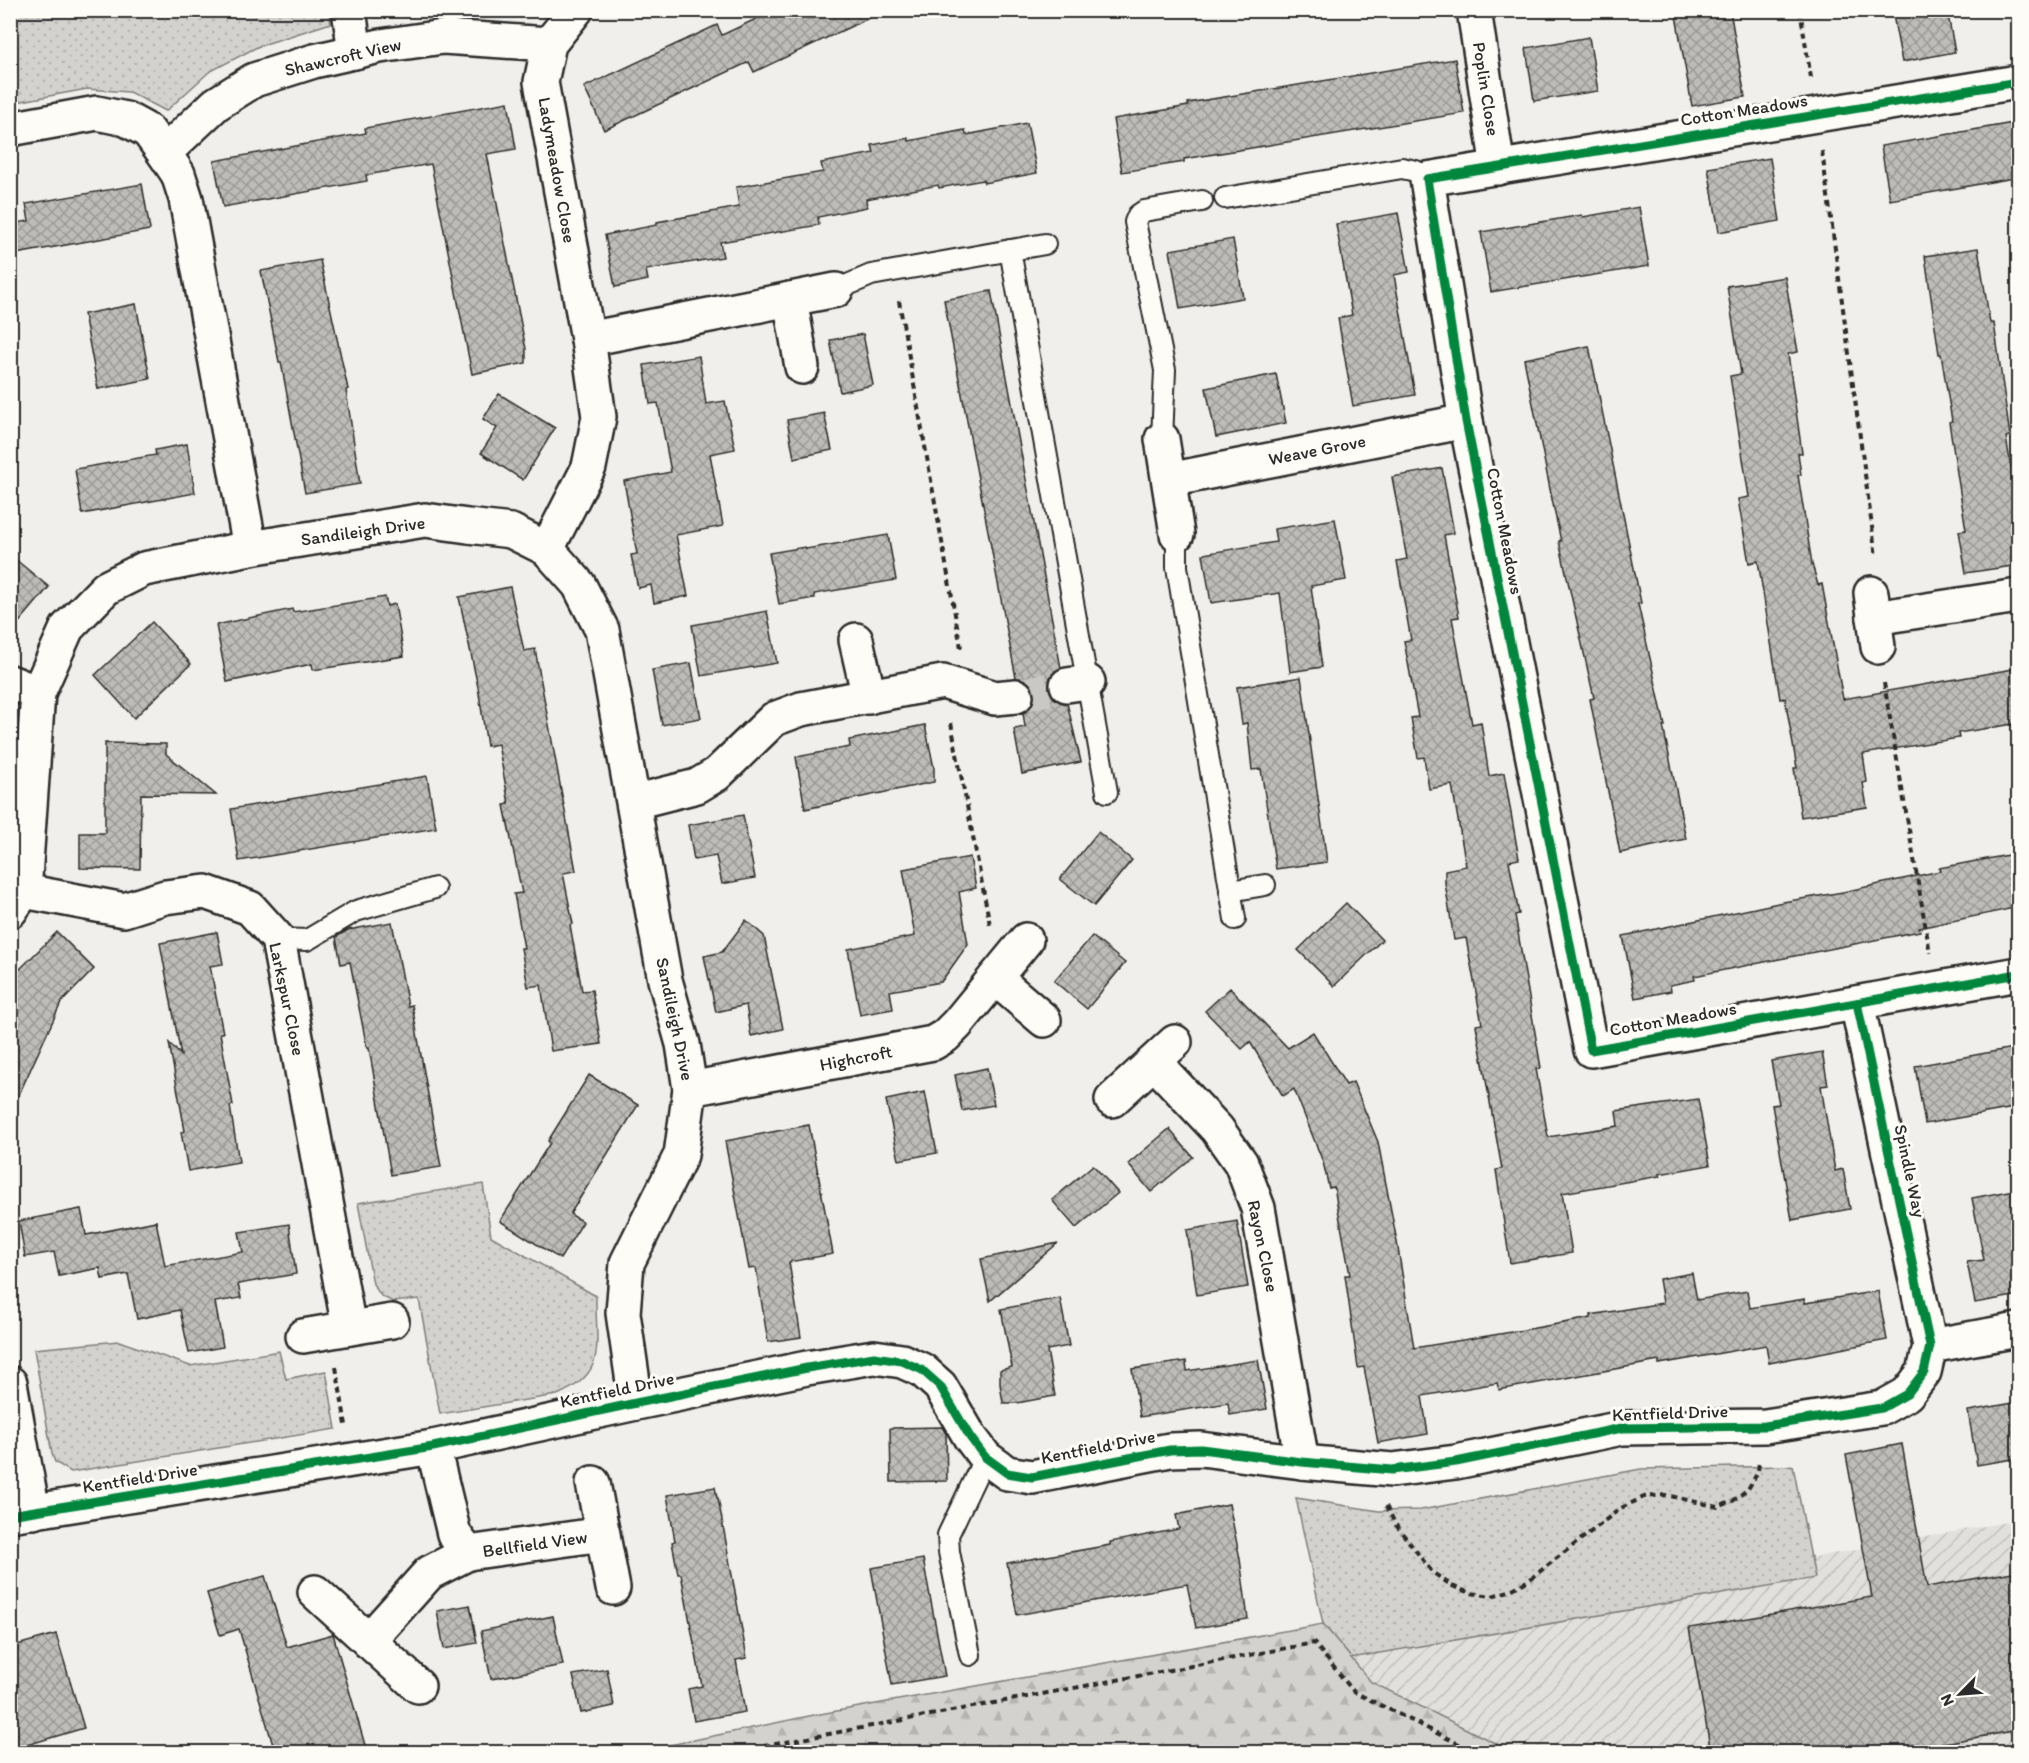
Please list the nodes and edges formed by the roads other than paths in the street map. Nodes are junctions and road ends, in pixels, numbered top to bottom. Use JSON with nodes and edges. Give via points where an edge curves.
{"nodes":[{"id":1,"x":349,"y":10,"type":"edge"},
{"id":2,"x":576,"y":10,"type":"edge"},
{"id":3,"x":1474,"y":10,"type":"edge"},
{"id":4,"x":549,"y":44,"type":"junction"},
{"id":5,"x":355,"y":52,"type":"junction"},
{"id":6,"x":2019,"y":82,"type":"edge"},
{"id":7,"x":10,"y":129,"type":"edge"},
{"id":8,"x":164,"y":153,"type":"junction"},
{"id":9,"x":1498,"y":168,"type":"junction"},
{"id":10,"x":1427,"y":179,"type":"junction"},
{"id":11,"x":1225,"y":198,"type":"dead end"},
{"id":12,"x":1202,"y":201,"type":"dead end"},
{"id":13,"x":1044,"y":244,"type":"dead end"},
{"id":14,"x":1010,"y":250,"type":"junction"},
{"id":15,"x":836,"y":290,"type":"joint"},
{"id":16,"x":790,"y":299,"type":"junction"},
{"id":17,"x":588,"y":339,"type":"junction"},
{"id":18,"x":802,"y":367,"type":"dead end"},
{"id":19,"x":1466,"y":421,"type":"junction"},
{"id":20,"x":1162,"y":439,"type":"joint"},
{"id":21,"x":1169,"y":480,"type":"junction"},
{"id":22,"x":1177,"y":534,"type":"joint"},
{"id":23,"x":250,"y":548,"type":"junction"},
{"id":24,"x":547,"y":549,"type":"junction"},
{"id":25,"x":2019,"y":596,"type":"edge"},
{"id":26,"x":1874,"y":619,"type":"road end"},
{"id":27,"x":856,"y":640,"type":"dead end"},
{"id":28,"x":24,"y":687,"type":"edge"},
{"id":29,"x":1016,"y":696,"type":"tunnel mouth"},
{"id":30,"x":869,"y":698,"type":"junction"},
{"id":31,"x":1107,"y":792,"type":"dead end"},
{"id":32,"x":634,"y":802,"type":"junction"},
{"id":33,"x":1265,"y":885,"type":"dead end"},
{"id":34,"x":435,"y":888,"type":"dead end"},
{"id":35,"x":1230,"y":891,"type":"junction"},
{"id":36,"x":17,"y":901,"type":"edge"},
{"id":37,"x":1234,"y":919,"type":"dead end"},
{"id":38,"x":278,"y":939,"type":"junction"},
{"id":39,"x":1026,"y":940,"type":"dead end"},
{"id":40,"x":2019,"y":974,"type":"edge"},
{"id":41,"x":997,"y":975,"type":"junction"},
{"id":42,"x":1857,"y":1003,"type":"junction"},
{"id":43,"x":1044,"y":1020,"type":"dead end"},
{"id":44,"x":690,"y":1089,"type":"junction"},
{"id":45,"x":1112,"y":1100,"type":"dead end"},
{"id":46,"x":392,"y":1321,"type":"dead end"},
{"id":47,"x":2019,"y":1330,"type":"edge"},
{"id":48,"x":1930,"y":1346,"type":"junction"},
{"id":49,"x":10,"y":1383,"type":"edge"},
{"id":50,"x":636,"y":1403,"type":"junction"},
{"id":51,"x":433,"y":1447,"type":"junction"},
{"id":52,"x":985,"y":1457,"type":"junction"},
{"id":53,"x":1302,"y":1462,"type":"junction"},
{"id":54,"x":593,"y":1483,"type":"dead end"},
{"id":55,"x":22,"y":1514,"type":"edge"},
{"id":56,"x":603,"y":1534,"type":"junction"},
{"id":57,"x":468,"y":1553,"type":"junction"},
{"id":58,"x":613,"y":1588,"type":"dead end"},
{"id":59,"x":315,"y":1592,"type":"dead end"},
{"id":60,"x":369,"y":1641,"type":"junction"},
{"id":61,"x":970,"y":1655,"type":"dead end"},
{"id":62,"x":418,"y":1686,"type":"dead end"}],
"edges":[{"from":1,"to":5,"type":"street"},
{"from":2,"to":4,"type":"street","name":"Ladymeadow Close"},
{"from":3,"to":9,"type":"street","name":"Poplin Close"},
{"from":4,"to":5,"type":"street","name":"Shawcroft View","via":[[443,37]]},
{"from":4,"to":17,"type":"street","name":"Ladymeadow Close","via":[[541,82]]},
{"from":5,"to":8,"type":"street","name":"Shawcroft View","via":[[254,80],[216,104]]},
{"from":6,"to":9,"type":"street","name":"Cotton Meadows"},
{"from":7,"to":8,"type":"street","via":[[97,113],[126,119],[148,131]]},
{"from":8,"to":23,"type":"street","via":[[178,174],[186,199]]},
{"from":9,"to":10,"type":"street","name":"Cotton Meadows"},
{"from":10,"to":11,"type":"lane","via":[[1402,168]]},
{"from":10,"to":19,"type":"street","name":"Cotton Meadows"},
{"from":12,"to":20,"type":"lane","via":[[1144,212],[1135,222],[1165,370]]},
{"from":13,"to":14,"type":"lane"},
{"from":14,"to":15,"type":"lane","via":[[871,276]]},
{"from":14,"to":31,"type":"lane","via":[[1077,683]]},
{"from":15,"to":16,"type":"street"},
{"from":16,"to":17,"type":"street"},
{"from":16,"to":18,"type":"street"},
{"from":17,"to":24,"type":"street","name":"Ladymeadow Close","via":[[598,417],[589,467]]},
{"from":19,"to":21,"type":"street","name":"Weave Grove"},
{"from":19,"to":42,"type":"street","name":"Cotton Meadows","via":[[1591,1050]]},
{"from":20,"to":21,"type":"street"},
{"from":21,"to":22,"type":"street"},
{"from":22,"to":35,"type":"lane","via":[[1177,567]]},
{"from":23,"to":24,"type":"street","name":"Sandileigh Drive","via":[[425,520],[511,531]]},
{"from":23,"to":28,"type":"street","name":"Sandileigh Drive","via":[[144,569],[106,588],[67,628]]},
{"from":24,"to":32,"type":"street","name":"Sandileigh Drive","via":[[579,585],[602,630]]},
{"from":25,"to":26,"type":"street"},
{"from":27,"to":30,"type":"street"},
{"from":28,"to":36,"type":"street","name":"Sandileigh Drive"},
{"from":29,"to":30,"type":"street","via":[[995,698],[956,686]]},
{"from":30,"to":32,"type":"street","via":[[801,709],[774,720],[717,774],[697,786]]},
{"from":32,"to":44,"type":"street","name":"Sandileigh Drive","via":[[665,980],[683,1044]]},
{"from":33,"to":35,"type":"lane"},
{"from":34,"to":38,"type":"lane","via":[[356,911],[307,940]]},
{"from":35,"to":37,"type":"lane"},
{"from":36,"to":38,"type":"street","name":"Larkspur Close","via":[[124,910],[165,897],[205,892],[250,908]]},
{"from":38,"to":46,"type":"street","name":"Larkspur Close","via":[[327,1332]]},
{"from":39,"to":41,"type":"street","name":"Highcroft"},
{"from":40,"to":42,"type":"street","name":"Cotton Meadows"},
{"from":41,"to":43,"type":"street"},
{"from":41,"to":44,"type":"street","name":"Highcroft","via":[[957,1024],[933,1043]]},
{"from":42,"to":48,"type":"street","name":"Spindle Way"},
{"from":44,"to":50,"type":"street","name":"Sandileigh Drive","via":[[681,1155],[627,1263],[623,1313]]},
{"from":45,"to":53,"type":"street","name":"Rayon Close","via":[[1164,1052],[1240,1163],[1258,1208]]},
{"from":47,"to":48,"type":"street"},
{"from":48,"to":53,"type":"street","name":"Kentfield Drive","via":[[1924,1372],[1907,1394],[1882,1408],[1765,1426],[1622,1428],[1456,1462],[1392,1470]]},
{"from":49,"to":55,"type":"street"},
{"from":50,"to":51,"type":"street","name":"Kentfield Drive"},
{"from":50,"to":52,"type":"street","name":"Kentfield Drive","via":[[874,1357],[902,1361],[922,1370],[940,1386]]},
{"from":51,"to":55,"type":"street","name":"Kentfield Drive"},
{"from":51,"to":57,"type":"street","name":"Bellfield View","via":[[454,1534]]},
{"from":52,"to":53,"type":"street","name":"Kentfield Drive","via":[[1007,1473],[1032,1477],[1170,1450],[1201,1449]]},
{"from":52,"to":61,"type":"lane","via":[[948,1535]]},
{"from":54,"to":56,"type":"street","name":"Bellfield View"},
{"from":56,"to":57,"type":"street","name":"Bellfield View"},
{"from":56,"to":58,"type":"street","name":"Bellfield View"},
{"from":57,"to":60,"type":"street","name":"Bellfield View","via":[[429,1573]]},
{"from":59,"to":60,"type":"street"},
{"from":60,"to":62,"type":"street"}]}
